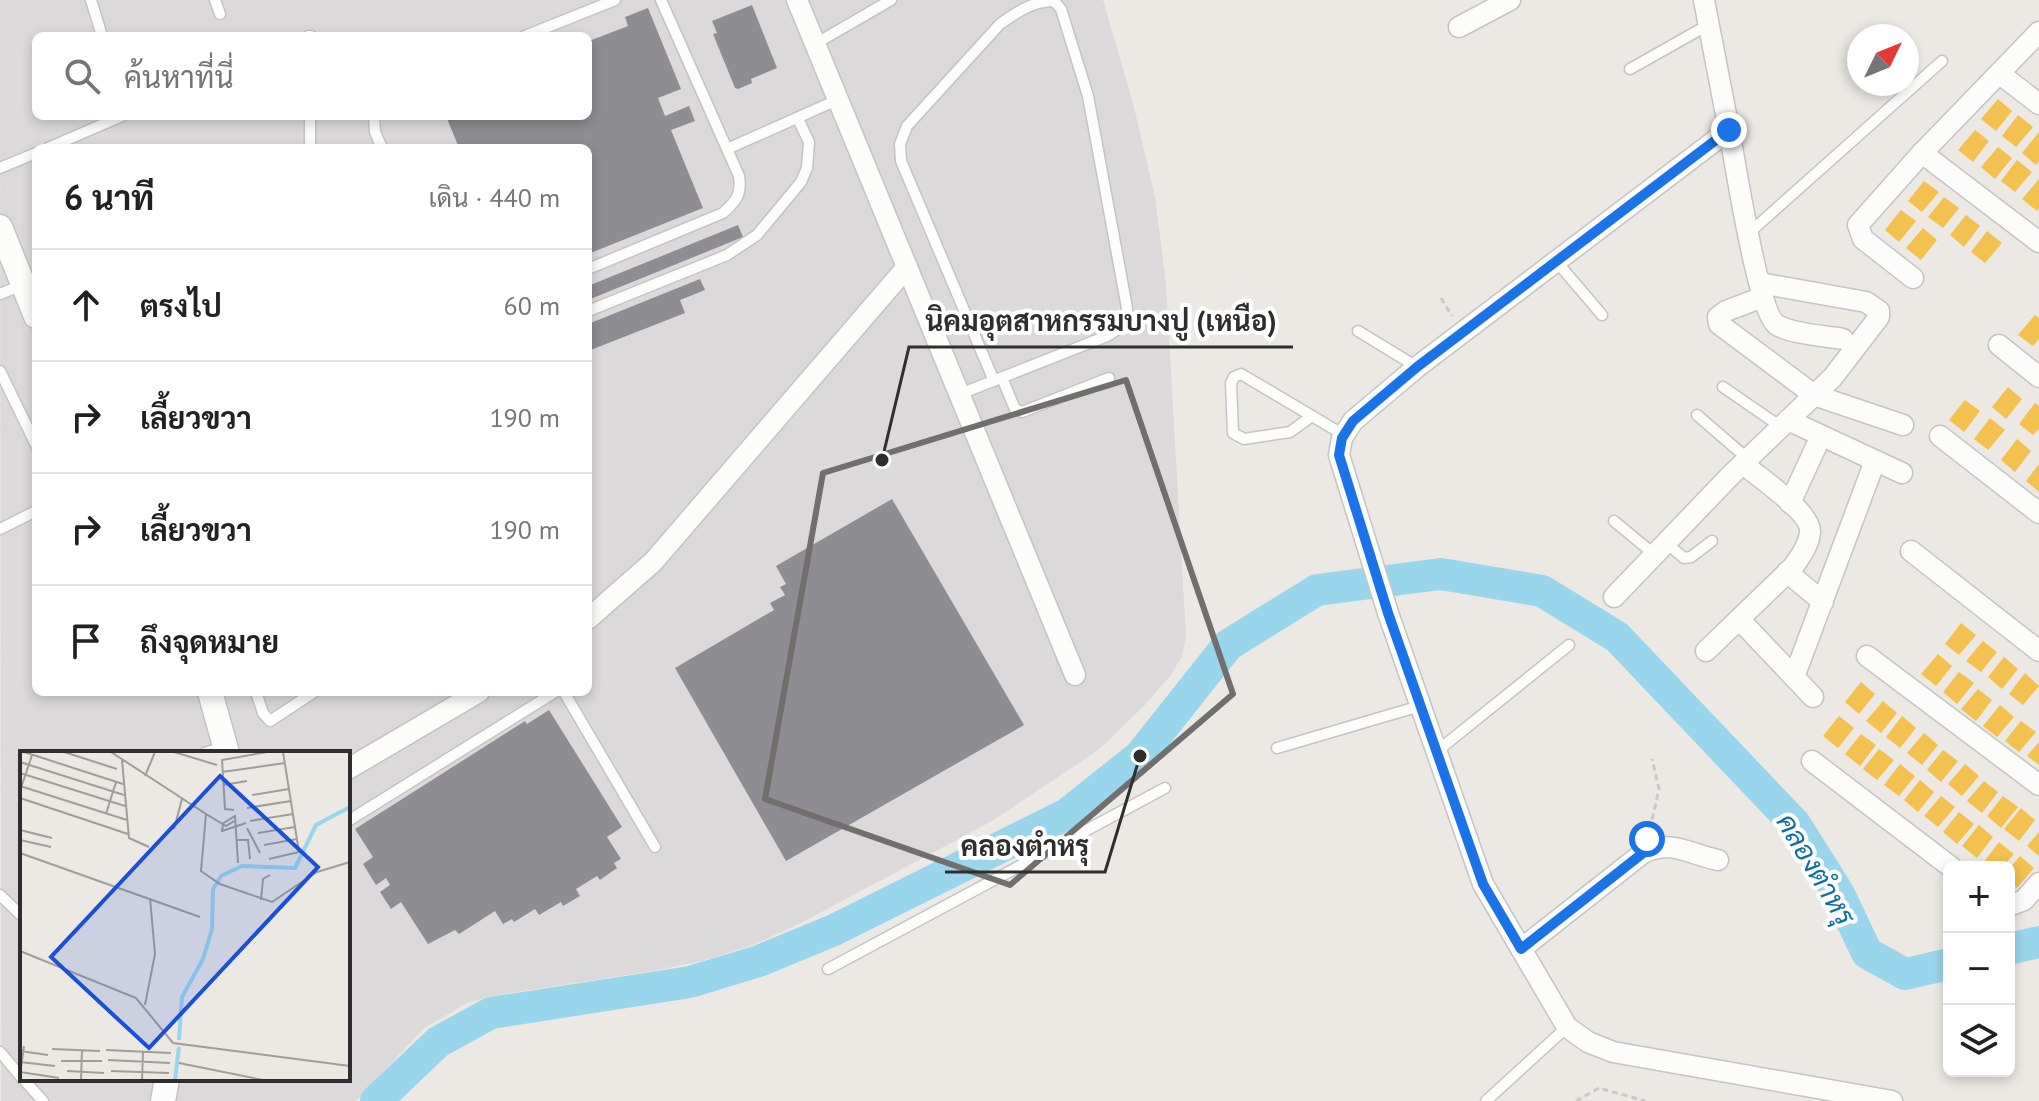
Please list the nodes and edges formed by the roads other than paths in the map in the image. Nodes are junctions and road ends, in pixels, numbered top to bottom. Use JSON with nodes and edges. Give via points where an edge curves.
{"nodes":[{"id":1,"x":91,"y":0,"type":"edge"},
{"id":2,"x":215,"y":0,"type":"edge"},
{"id":3,"x":615,"y":0,"type":"edge"},
{"id":4,"x":661,"y":0,"type":"edge"},
{"id":5,"x":797,"y":0,"type":"edge"},
{"id":6,"x":891,"y":0,"type":"edge"},
{"id":7,"x":1510,"y":0,"type":"edge"},
{"id":8,"x":1704,"y":0,"type":"edge"},
{"id":9,"x":220,"y":14,"type":"dead end"},
{"id":10,"x":1708,"y":25,"type":"junction"},
{"id":11,"x":1459,"y":27,"type":"dead end"},
{"id":12,"x":101,"y":32,"type":"edge"},
{"id":13,"x":535,"y":32,"type":"edge"},
{"id":14,"x":2039,"y":32,"type":"edge"},
{"id":15,"x":815,"y":44,"type":"junction"},
{"id":16,"x":1942,"y":61,"type":"dead end"},
{"id":17,"x":1630,"y":69,"type":"dead end"},
{"id":18,"x":2000,"y":74,"type":"junction"},
{"id":19,"x":837,"y":100,"type":"junction"},
{"id":20,"x":2039,"y":104,"type":"edge"},
{"id":21,"x":798,"y":119,"type":"junction"},
{"id":22,"x":113,"y":120,"type":"edge"},
{"id":23,"x":310,"y":120,"type":"edge"},
{"id":24,"x":374,"y":120,"type":"edge"},
{"id":25,"x":1729,"y":130,"type":"junction"},
{"id":26,"x":57,"y":144,"type":"edge"},
{"id":27,"x":310,"y":144,"type":"edge"},
{"id":28,"x":380,"y":144,"type":"edge"},
{"id":29,"x":727,"y":149,"type":"junction"},
{"id":30,"x":1922,"y":153,"type":"junction"},
{"id":31,"x":32,"y":155,"type":"edge"},
{"id":32,"x":0,"y":168,"type":"edge"},
{"id":33,"x":1749,"y":234,"type":"junction"},
{"id":34,"x":2,"y":239,"type":"edge"},
{"id":35,"x":2039,"y":242,"type":"edge"},
{"id":36,"x":1556,"y":261,"type":"junction"},
{"id":37,"x":592,"y":267,"type":"edge"},
{"id":38,"x":907,"y":267,"type":"junction"},
{"id":39,"x":1913,"y":278,"type":"dead end"},
{"id":40,"x":11,"y":290,"type":"edge"},
{"id":41,"x":1762,"y":290,"type":"junction"},
{"id":42,"x":592,"y":309,"type":"edge"},
{"id":43,"x":32,"y":312,"type":"edge"},
{"id":44,"x":1602,"y":315,"type":"dead end"},
{"id":45,"x":1358,"y":331,"type":"dead end"},
{"id":46,"x":1843,"y":339,"type":"dead end"},
{"id":47,"x":1999,"y":345,"type":"dead end"},
{"id":48,"x":1417,"y":367,"type":"junction"},
{"id":49,"x":0,"y":371,"type":"edge"},
{"id":50,"x":2039,"y":377,"type":"edge"},
{"id":51,"x":1109,"y":378,"type":"dead end"},
{"id":52,"x":998,"y":379,"type":"junction"},
{"id":53,"x":1723,"y":387,"type":"dead end"},
{"id":54,"x":960,"y":394,"type":"junction"},
{"id":55,"x":1814,"y":395,"type":"junction"},
{"id":56,"x":1697,"y":415,"type":"dead end"},
{"id":57,"x":1312,"y":416,"type":"junction"},
{"id":58,"x":1784,"y":424,"type":"junction"},
{"id":59,"x":1903,"y":425,"type":"dead end"},
{"id":60,"x":1344,"y":435,"type":"junction"},
{"id":61,"x":1821,"y":436,"type":"junction"},
{"id":62,"x":1940,"y":436,"type":"dead end"},
{"id":63,"x":32,"y":437,"type":"edge"},
{"id":64,"x":1875,"y":461,"type":"junction"},
{"id":65,"x":1746,"y":462,"type":"junction"},
{"id":66,"x":1902,"y":473,"type":"dead end"},
{"id":67,"x":1790,"y":503,"type":"junction"},
{"id":68,"x":32,"y":513,"type":"edge"},
{"id":69,"x":2039,"y":513,"type":"edge"},
{"id":70,"x":1614,"y":521,"type":"dead end"},
{"id":71,"x":0,"y":529,"type":"edge"},
{"id":72,"x":1712,"y":541,"type":"dead end"},
{"id":73,"x":1661,"y":549,"type":"junction"},
{"id":74,"x":1911,"y":551,"type":"dead end"},
{"id":75,"x":1787,"y":572,"type":"junction"},
{"id":76,"x":1614,"y":597,"type":"dead end"},
{"id":77,"x":1823,"y":602,"type":"junction"},
{"id":78,"x":592,"y":615,"type":"edge"},
{"id":79,"x":1739,"y":619,"type":"junction"},
{"id":80,"x":1569,"y":645,"type":"dead end"},
{"id":81,"x":1706,"y":651,"type":"dead end"},
{"id":82,"x":2039,"y":651,"type":"edge"},
{"id":83,"x":1867,"y":656,"type":"dead end"},
{"id":84,"x":1075,"y":675,"type":"dead end"},
{"id":85,"x":1794,"y":677,"type":"junction"},
{"id":86,"x":211,"y":696,"type":"edge"},
{"id":87,"x":257,"y":696,"type":"edge"},
{"id":88,"x":308,"y":696,"type":"edge"},
{"id":89,"x":472,"y":696,"type":"edge"},
{"id":90,"x":549,"y":696,"type":"edge"},
{"id":91,"x":566,"y":696,"type":"edge"},
{"id":92,"x":1813,"y":697,"type":"dead end"},
{"id":93,"x":1420,"y":706,"type":"junction"},
{"id":94,"x":1277,"y":748,"type":"dead end"},
{"id":95,"x":220,"y":750,"type":"edge"},
{"id":96,"x":1436,"y":752,"type":"junction"},
{"id":97,"x":1812,"y":761,"type":"dead end"},
{"id":98,"x":350,"y":768,"type":"edge"},
{"id":99,"x":2039,"y":785,"type":"edge"},
{"id":100,"x":1165,"y":788,"type":"dead end"},
{"id":101,"x":350,"y":820,"type":"edge"},
{"id":102,"x":655,"y":847,"type":"dead end"},
{"id":103,"x":1718,"y":860,"type":"dead end"},
{"id":104,"x":1943,"y":861,"type":"edge"},
{"id":105,"x":2039,"y":883,"type":"edge"},
{"id":106,"x":0,"y":895,"type":"edge"},
{"id":107,"x":2015,"y":904,"type":"edge"},
{"id":108,"x":20,"y":914,"type":"edge"},
{"id":109,"x":1521,"y":949,"type":"junction"},
{"id":110,"x":828,"y":969,"type":"dead end"},
{"id":111,"x":1567,"y":1027,"type":"junction"},
{"id":112,"x":0,"y":1052,"type":"edge"},
{"id":113,"x":20,"y":1076,"type":"edge"},
{"id":114,"x":25,"y":1081,"type":"edge"},
{"id":115,"x":167,"y":1081,"type":"edge"},
{"id":116,"x":43,"y":1101,"type":"edge"},
{"id":117,"x":163,"y":1101,"type":"edge"},
{"id":118,"x":1486,"y":1101,"type":"edge"},
{"id":119,"x":1892,"y":1101,"type":"edge"}],
"edges":[{"from":1,"to":12,"type":"lane"},
{"from":2,"to":9,"type":"lane"},
{"from":3,"to":13,"type":"lane"},
{"from":4,"to":29,"type":"lane"},
{"from":5,"to":15,"type":"street"},
{"from":6,"to":15,"type":"lane"},
{"from":7,"to":11,"type":"street"},
{"from":8,"to":10,"type":"street"},
{"from":10,"to":17,"type":"lane"},
{"from":10,"to":25,"type":"street"},
{"from":14,"to":18,"type":"street"},
{"from":15,"to":19,"type":"street"},
{"from":16,"to":33,"type":"lane"},
{"from":18,"to":20,"type":"street"},
{"from":18,"to":30,"type":"street"},
{"from":19,"to":21,"type":"lane"},
{"from":19,"to":38,"type":"street"},
{"from":21,"to":29,"type":"lane"},
{"from":21,"to":42,"type":"lane","via":[[809,142],[807,168],[757,235],[727,255]]},
{"from":22,"to":26,"type":"lane"},
{"from":23,"to":27,"type":"lane"},
{"from":24,"to":28,"type":"lane"},
{"from":25,"to":33,"type":"street"},
{"from":25,"to":36,"type":"street"},
{"from":29,"to":37,"type":"lane","via":[[739,176],[736,202],[723,213]]},
{"from":30,"to":35,"type":"street"},
{"from":30,"to":39,"type":"street","via":[[1858,225],[1863,239]]},
{"from":31,"to":32,"type":"lane"},
{"from":33,"to":41,"type":"street"},
{"from":34,"to":40,"type":"street"},
{"from":36,"to":44,"type":"lane"},
{"from":36,"to":48,"type":"street"},
{"from":38,"to":54,"type":"street"},
{"from":38,"to":78,"type":"street","via":[[653,562]]},
{"from":40,"to":43,"type":"street"},
{"from":41,"to":46,"type":"street","via":[[1774,324]]},
{"from":41,"to":55,"type":"street","via":[[1718,317],[1719,324]]},
{"from":41,"to":55,"type":"street","via":[[1866,302],[1879,311],[1833,377]]},
{"from":45,"to":48,"type":"lane"},
{"from":47,"to":50,"type":"street"},
{"from":48,"to":60,"type":"street","via":[[1353,421]]},
{"from":49,"to":63,"type":"lane"},
{"from":51,"to":52,"type":"lane","via":[[1022,412]]},
{"from":52,"to":52,"type":"lane","via":[[901,161],[900,144],[907,126],[1000,24],[1018,11],[1054,1],[1088,96],[1127,308],[1125,320],[1107,336]]},
{"from":52,"to":54,"type":"lane"},
{"from":53,"to":58,"type":"lane"},
{"from":54,"to":84,"type":"street"},
{"from":55,"to":58,"type":"street"},
{"from":55,"to":59,"type":"street"},
{"from":56,"to":65,"type":"lane"},
{"from":57,"to":57,"type":"lane","via":[[1290,432],[1237,438],[1231,383],[1241,374]]},
{"from":57,"to":60,"type":"lane"},
{"from":58,"to":61,"type":"street"},
{"from":58,"to":65,"type":"street"},
{"from":60,"to":93,"type":"street","via":[[1339,455]]},
{"from":61,"to":64,"type":"street"},
{"from":61,"to":67,"type":"street"},
{"from":62,"to":69,"type":"street"},
{"from":64,"to":66,"type":"street"},
{"from":64,"to":77,"type":"street"},
{"from":65,"to":67,"type":"street"},
{"from":65,"to":73,"type":"street"},
{"from":67,"to":75,"type":"street","via":[[1807,517],[1810,531],[1803,553]]},
{"from":68,"to":71,"type":"lane"},
{"from":70,"to":73,"type":"lane"},
{"from":72,"to":73,"type":"lane","via":[[1691,557]]},
{"from":73,"to":76,"type":"street"},
{"from":74,"to":82,"type":"street"},
{"from":75,"to":77,"type":"street"},
{"from":75,"to":79,"type":"street"},
{"from":77,"to":85,"type":"street"},
{"from":79,"to":81,"type":"street"},
{"from":79,"to":85,"type":"street"},
{"from":80,"to":96,"type":"lane"},
{"from":83,"to":99,"type":"street"},
{"from":85,"to":92,"type":"street"},
{"from":86,"to":95,"type":"street"},
{"from":87,"to":88,"type":"lane","via":[[270,721]]},
{"from":89,"to":98,"type":"street"},
{"from":90,"to":101,"type":"lane"},
{"from":91,"to":102,"type":"lane"},
{"from":93,"to":94,"type":"lane"},
{"from":93,"to":96,"type":"street"},
{"from":96,"to":109,"type":"street","via":[[1483,884]]},
{"from":97,"to":104,"type":"street"},
{"from":100,"to":110,"type":"lane"},
{"from":103,"to":109,"type":"street","via":[[1658,845]]},
{"from":105,"to":107,"type":"street"},
{"from":106,"to":108,"type":"lane"},
{"from":109,"to":111,"type":"street"},
{"from":111,"to":118,"type":"lane"},
{"from":111,"to":119,"type":"street","via":[[1613,1052]]},
{"from":112,"to":113,"type":"lane"},
{"from":114,"to":116,"type":"lane"},
{"from":115,"to":117,"type":"street"}]}
